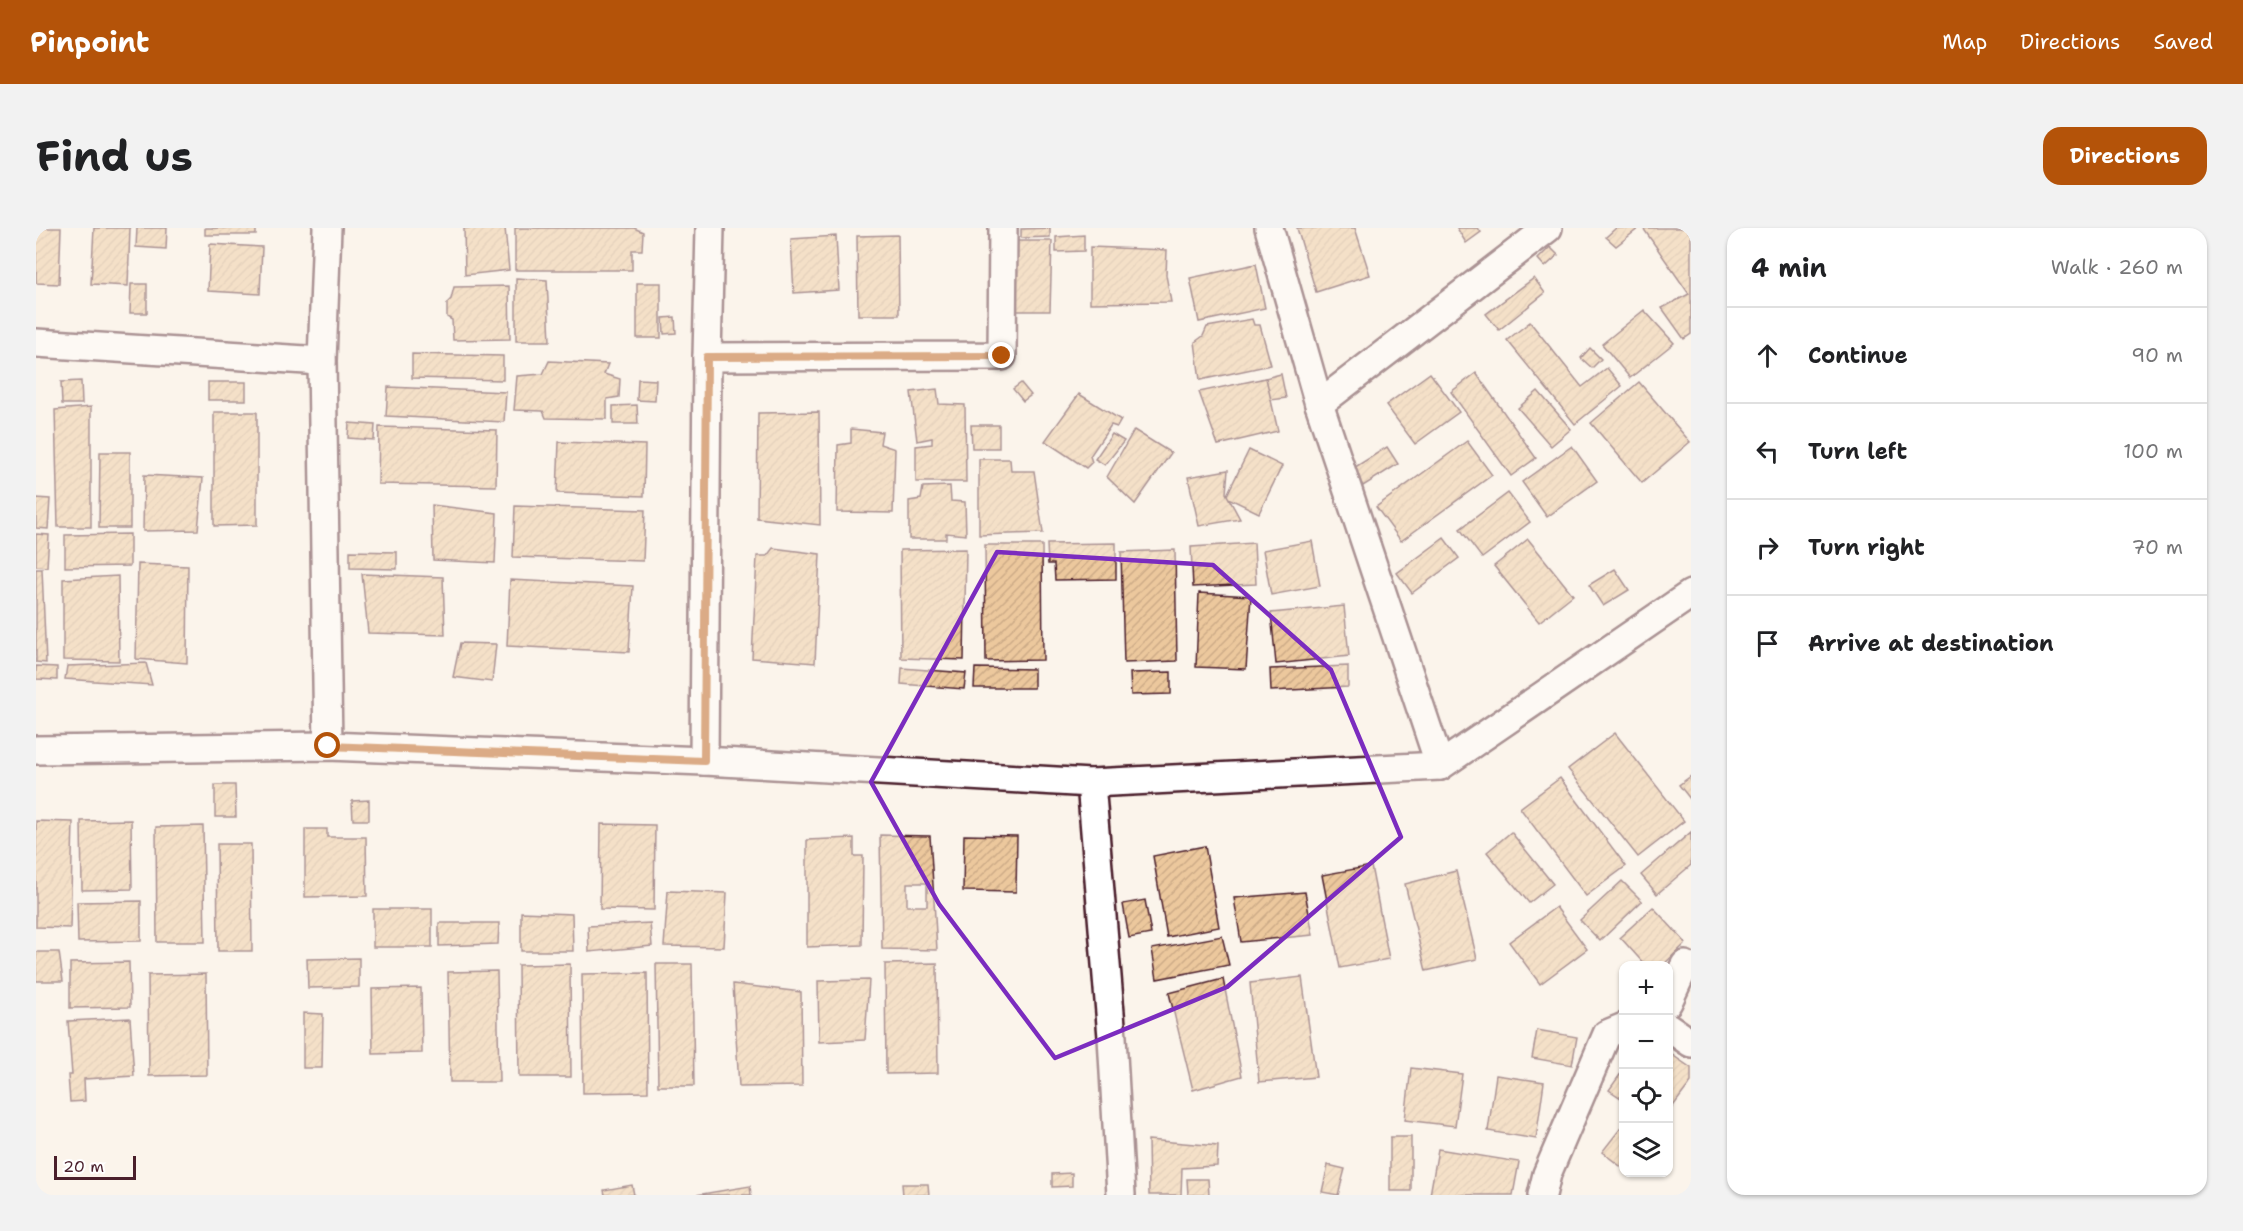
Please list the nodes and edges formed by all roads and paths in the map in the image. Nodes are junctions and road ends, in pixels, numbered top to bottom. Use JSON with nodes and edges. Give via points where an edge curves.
{"nodes":[{"id":1,"x":327,"y":228,"type":"edge"},
{"id":2,"x":710,"y":228,"type":"edge"},
{"id":3,"x":1003,"y":228,"type":"edge"},
{"id":4,"x":1269,"y":228,"type":"edge"},
{"id":5,"x":1548,"y":228,"type":"edge"},
{"id":6,"x":36,"y":343,"type":"edge"},
{"id":7,"x":707,"y":357,"type":"junction"},
{"id":8,"x":322,"y":361,"type":"junction"},
{"id":9,"x":1319,"y":404,"type":"junction"},
{"id":10,"x":1691,"y":594,"type":"edge"},
{"id":11,"x":328,"y":746,"type":"junction"},
{"id":12,"x":36,"y":750,"type":"edge"},
{"id":13,"x":704,"y":761,"type":"junction"},
{"id":14,"x":1440,"y":766,"type":"junction"},
{"id":15,"x":1091,"y":783,"type":"junction"},
{"id":16,"x":1685,"y":965,"type":"dead end"},
{"id":17,"x":1673,"y":991,"type":"edge"},
{"id":18,"x":1619,"y":1028,"type":"edge"},
{"id":19,"x":1673,"y":1030,"type":"edge"},
{"id":20,"x":1691,"y":1043,"type":"edge"},
{"id":21,"x":1121,"y":1195,"type":"edge"},
{"id":22,"x":1542,"y":1195,"type":"edge"}],
"edges":[{"from":1,"to":8,"type":"street"},
{"from":2,"to":7,"type":"street"},
{"from":3,"to":7,"type":"street","via":[[1002,356]]},
{"from":4,"to":9,"type":"street"},
{"from":5,"to":9,"type":"street"},
{"from":6,"to":8,"type":"street"},
{"from":7,"to":13,"type":"street"},
{"from":8,"to":11,"type":"street"},
{"from":9,"to":14,"type":"street"},
{"from":10,"to":14,"type":"street"},
{"from":11,"to":12,"type":"street"},
{"from":11,"to":13,"type":"street"},
{"from":13,"to":15,"type":"street"},
{"from":14,"to":15,"type":"street"},
{"from":15,"to":21,"type":"street"},
{"from":16,"to":17,"type":"street"},
{"from":18,"to":22,"type":"street","via":[[1607,1034],[1547,1174]]},
{"from":19,"to":20,"type":"street"}]}
